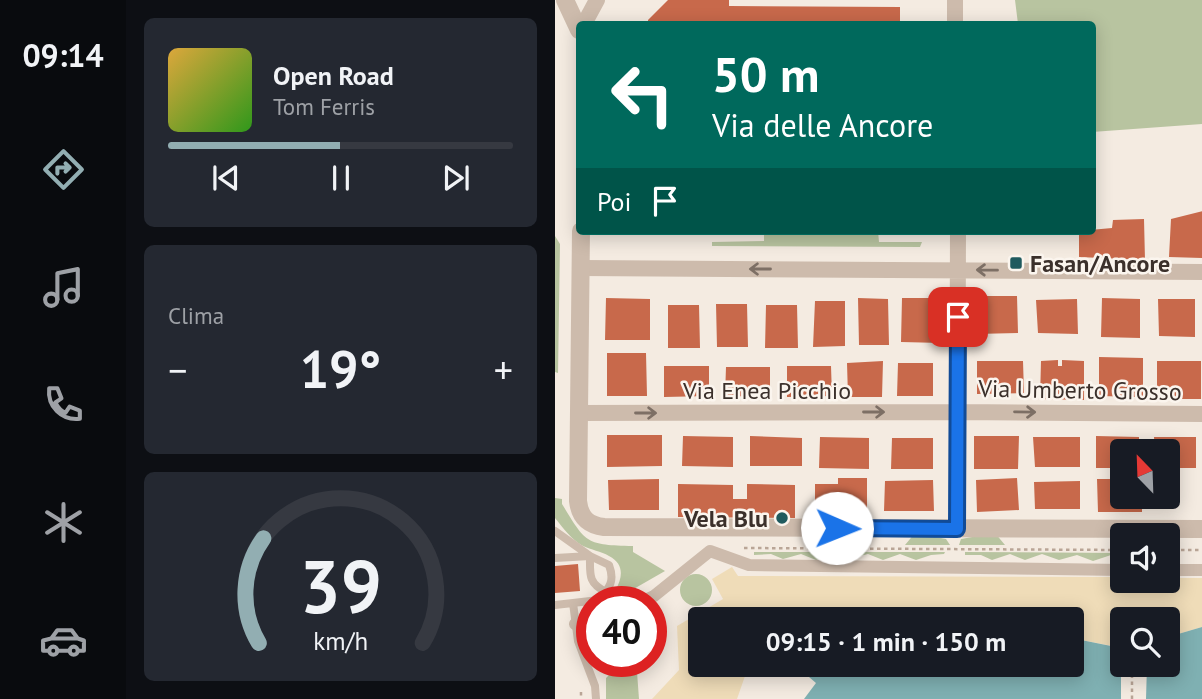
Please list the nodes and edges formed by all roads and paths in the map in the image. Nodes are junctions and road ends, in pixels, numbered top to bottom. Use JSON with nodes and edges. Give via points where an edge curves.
{"nodes":[{"id":1,"x":565,"y":0,"type":"edge"},
{"id":2,"x":577,"y":0,"type":"edge"},
{"id":3,"x":597,"y":0,"type":"edge"},
{"id":4,"x":955,"y":0,"type":"edge"},
{"id":5,"x":581,"y":21,"type":"edge"},
{"id":6,"x":584,"y":21,"type":"edge"},
{"id":7,"x":955,"y":21,"type":"edge"},
{"id":8,"x":576,"y":24,"type":"edge"},
{"id":9,"x":581,"y":235,"type":"edge"},
{"id":10,"x":958,"y":235,"type":"edge"},
{"id":11,"x":581,"y":268,"type":"junction"},
{"id":12,"x":958,"y":270,"type":"junction"},
{"id":13,"x":1202,"y":272,"type":"edge"},
{"id":14,"x":957,"y":412,"type":"junction"},
{"id":15,"x":578,"y":413,"type":"junction"},
{"id":16,"x":1202,"y":414,"type":"edge"},
{"id":17,"x":957,"y":529,"type":"junction"},
{"id":18,"x":1202,"y":529,"type":"edge"},
{"id":19,"x":555,"y":531,"type":"edge"},
{"id":20,"x":738,"y":549,"type":"dead end"},
{"id":21,"x":955,"y":549,"type":"junction"},
{"id":22,"x":1110,"y":550,"type":"edge"},
{"id":23,"x":1180,"y":550,"type":"edge"},
{"id":24,"x":1202,"y":550,"type":"edge"},
{"id":25,"x":590,"y":556,"type":"junction"},
{"id":26,"x":555,"y":558,"type":"edge"},
{"id":27,"x":954,"y":568,"type":"junction"},
{"id":28,"x":1110,"y":570,"type":"edge"},
{"id":29,"x":1180,"y":570,"type":"edge"},
{"id":30,"x":1202,"y":570,"type":"edge"},
{"id":31,"x":595,"y":586,"type":"edge"},
{"id":32,"x":611,"y":586,"type":"edge"},
{"id":33,"x":666,"y":586,"type":"edge"},
{"id":34,"x":573,"y":603,"type":"junction"},
{"id":35,"x":576,"y":603,"type":"edge"},
{"id":36,"x":555,"y":605,"type":"edge"},
{"id":37,"x":575,"y":624,"type":"joint"},
{"id":38,"x":1132,"y":677,"type":"edge"},
{"id":39,"x":581,"y":692,"type":"dead end"},
{"id":40,"x":581,"y":699,"type":"edge"},
{"id":41,"x":596,"y":699,"type":"edge"},
{"id":42,"x":1132,"y":699,"type":"edge"}],
"edges":[{"from":1,"to":8,"type":"street"},
{"from":2,"to":5,"type":"street"},
{"from":3,"to":6,"type":"street"},
{"from":4,"to":7,"type":"street"},
{"from":9,"to":11,"type":"street"},
{"from":10,"to":12,"type":"street"},
{"from":12,"to":11,"type":"street","one_way":true},
{"from":11,"to":15,"type":"street"},
{"from":13,"to":12,"type":"street","one_way":true},
{"from":12,"to":14,"type":"street"},
{"from":15,"to":14,"type":"street","name":"Via Enea Picchio","one_way":true},
{"from":14,"to":16,"type":"street","name":"Via Umberto Grosso","one_way":true},
{"from":14,"to":17,"type":"street"},
{"from":15,"to":17,"type":"street","via":[[578,506],[587,522],[604,527]]},
{"from":17,"to":18,"type":"street"},
{"from":17,"to":21,"type":"path"},
{"from":19,"to":25,"type":"lane"},
{"from":20,"to":21,"type":"path"},
{"from":21,"to":22,"type":"path"},
{"from":21,"to":27,"type":"path"},
{"from":23,"to":24,"type":"path"},
{"from":25,"to":26,"type":"lane"},
{"from":25,"to":31,"type":"lane"},
{"from":25,"to":32,"type":"lane","via":[[609,565]]},
{"from":27,"to":28,"type":"street"},
{"from":27,"to":33,"type":"street","via":[[749,565],[710,551]]},
{"from":29,"to":30,"type":"street"},
{"from":34,"to":35,"type":"lane"},
{"from":34,"to":36,"type":"lane"},
{"from":34,"to":37,"type":"lane"},
{"from":37,"to":41,"type":"lane"},
{"from":38,"to":42,"type":"path"},
{"from":39,"to":40,"type":"path"}]}
